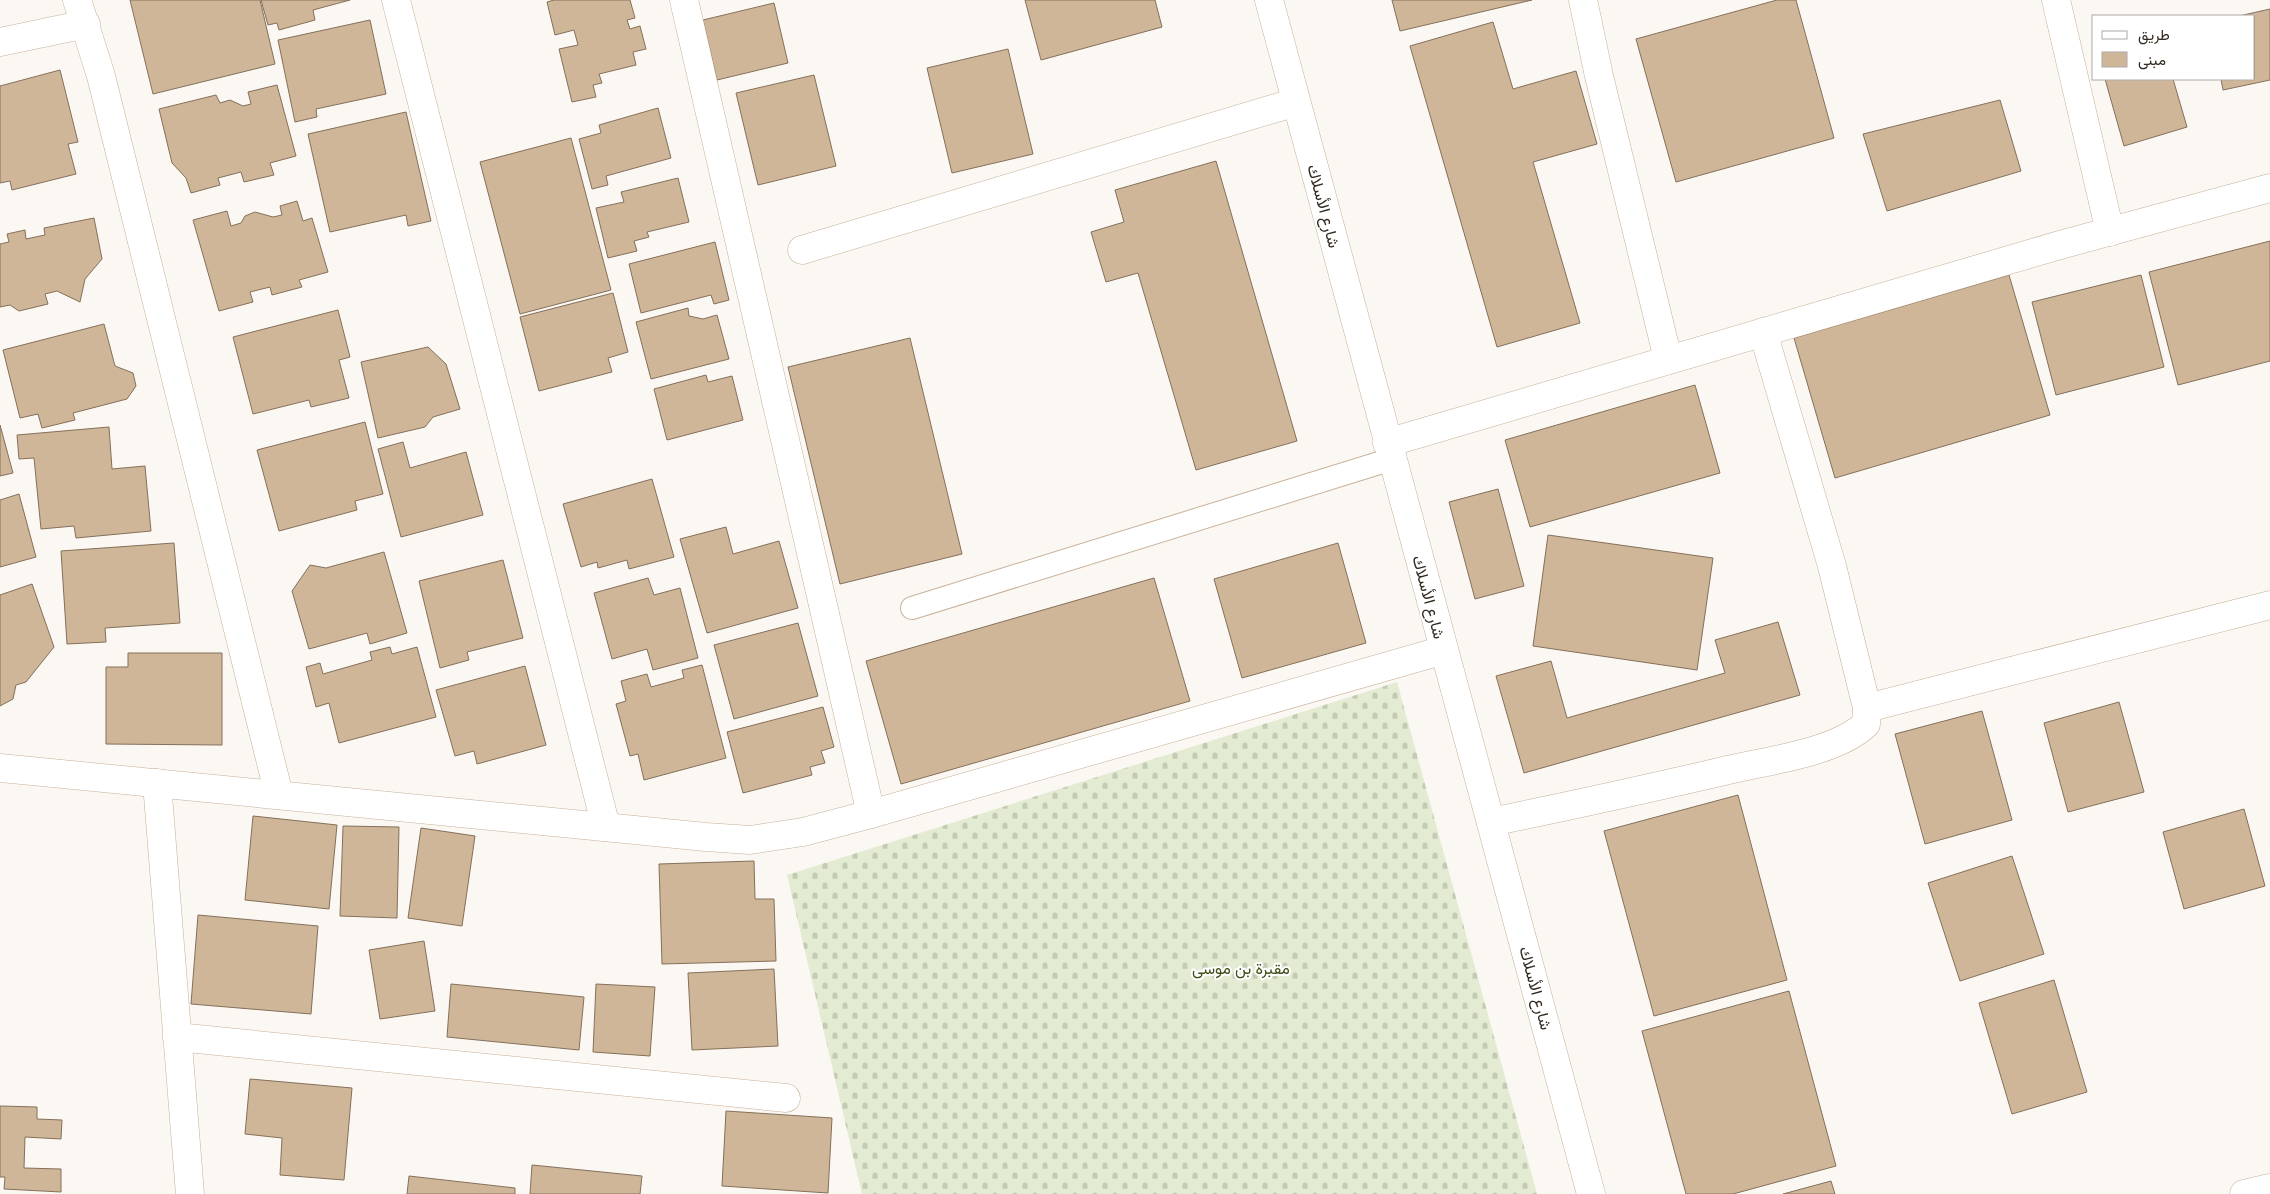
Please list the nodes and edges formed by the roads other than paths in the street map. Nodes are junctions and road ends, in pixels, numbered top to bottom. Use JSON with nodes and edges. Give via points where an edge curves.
{"nodes":[{"id":1,"x":396,"y":0,"type":"edge"},
{"id":2,"x":684,"y":0,"type":"edge"},
{"id":3,"x":1269,"y":0,"type":"edge"},
{"id":4,"x":1583,"y":0,"type":"edge"},
{"id":5,"x":2056,"y":0,"type":"edge"},
{"id":6,"x":82,"y":12,"type":"edge"},
{"id":7,"x":0,"y":42,"type":"edge"},
{"id":8,"x":1296,"y":102,"type":"junction"},
{"id":9,"x":2270,"y":188,"type":"edge"},
{"id":10,"x":2110,"y":232,"type":"junction"},
{"id":11,"x":802,"y":250,"type":"dead end"},
{"id":12,"x":1763,"y":332,"type":"junction"},
{"id":13,"x":1668,"y":359,"type":"junction"},
{"id":14,"x":1390,"y":451,"type":"junction"},
{"id":15,"x":2270,"y":605,"type":"edge"},
{"id":16,"x":912,"y":608,"type":"dead end"},
{"id":17,"x":1444,"y":650,"type":"junction"},
{"id":18,"x":1867,"y":708,"type":"junction"},
{"id":19,"x":0,"y":768,"type":"edge"},
{"id":20,"x":157,"y":783,"type":"junction"},
{"id":21,"x":279,"y":795,"type":"junction"},
{"id":22,"x":871,"y":814,"type":"junction"},
{"id":23,"x":1491,"y":822,"type":"junction"},
{"id":24,"x":606,"y":827,"type":"junction"},
{"id":25,"x":177,"y":1036,"type":"junction"},
{"id":26,"x":786,"y":1098,"type":"dead end"},
{"id":27,"x":2270,"y":1188,"type":"edge"},
{"id":28,"x":190,"y":1194,"type":"edge"},
{"id":29,"x":1591,"y":1194,"type":"edge"},
{"id":30,"x":2244,"y":1194,"type":"edge"}],
"edges":[{"from":1,"to":24,"type":"street"},
{"from":2,"to":22,"type":"street"},
{"from":3,"to":8,"type":"street","name":"شارع الأسلاك"},
{"from":4,"to":13,"type":"street"},
{"from":5,"to":10,"type":"street"},
{"from":6,"to":7,"type":"street"},
{"from":6,"to":21,"type":"street","via":[[101,76]]},
{"from":8,"to":11,"type":"street"},
{"from":8,"to":14,"type":"street","name":"شارع الأسلاك"},
{"from":9,"to":10,"type":"street"},
{"from":10,"to":12,"type":"street"},
{"from":12,"to":13,"type":"street"},
{"from":12,"to":18,"type":"street","via":[[1832,566]]},
{"from":13,"to":14,"type":"street"},
{"from":14,"to":16,"type":"lane"},
{"from":14,"to":17,"type":"street","name":"شارع الأسلاك"},
{"from":15,"to":18,"type":"street"},
{"from":17,"to":22,"type":"street"},
{"from":17,"to":23,"type":"street","name":"شارع الأسلاك"},
{"from":18,"to":23,"type":"street","via":[[1866,724],[1840,743]]},
{"from":19,"to":20,"type":"street"},
{"from":20,"to":21,"type":"street"},
{"from":20,"to":25,"type":"street"},
{"from":21,"to":24,"type":"street"},
{"from":22,"to":24,"type":"street","via":[[803,832],[750,840]]},
{"from":23,"to":29,"type":"street","name":"شارع الأسلاك"},
{"from":25,"to":26,"type":"street"},
{"from":25,"to":28,"type":"street"},
{"from":27,"to":30,"type":"street"}]}
